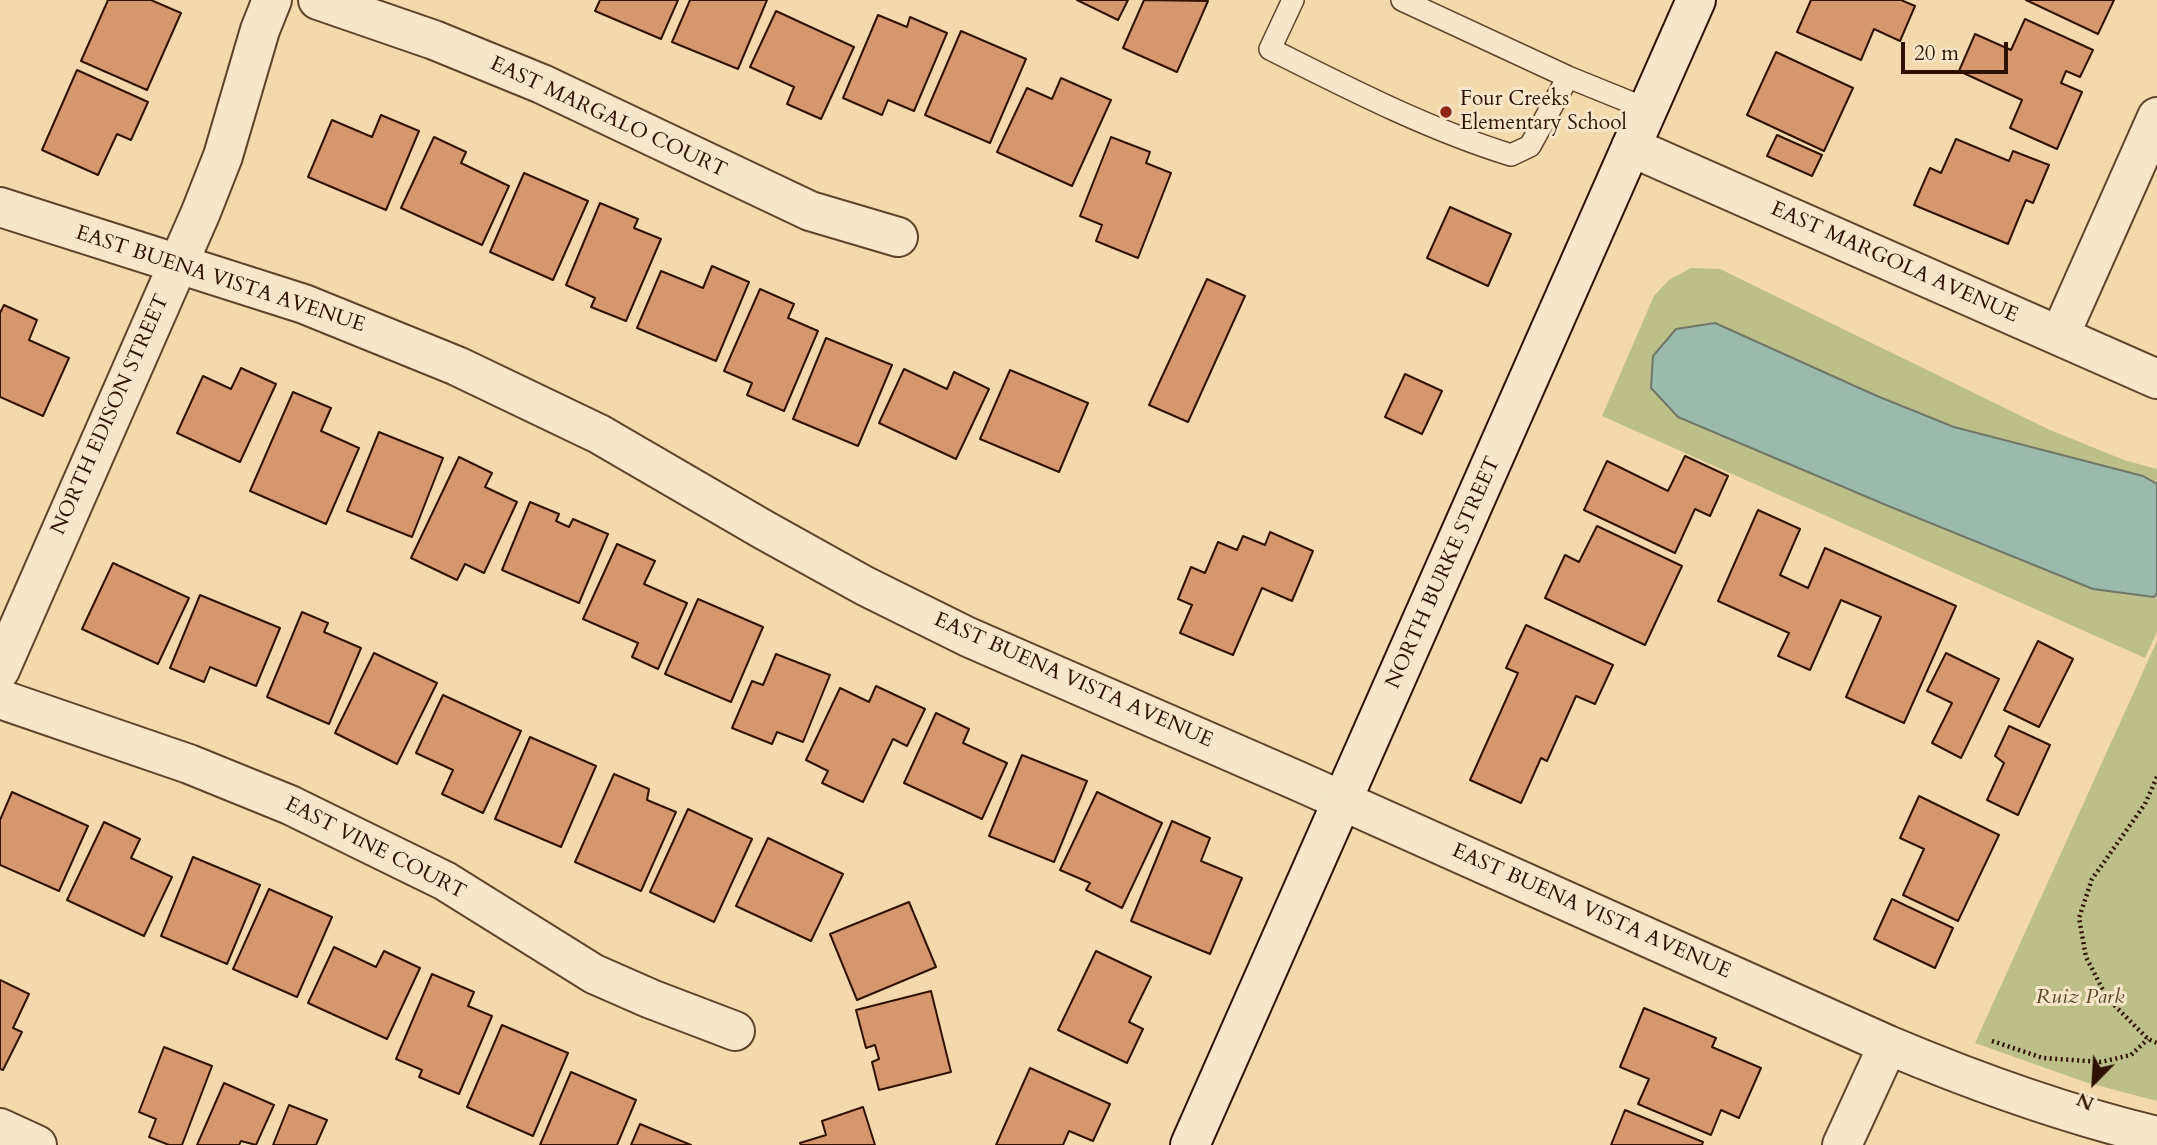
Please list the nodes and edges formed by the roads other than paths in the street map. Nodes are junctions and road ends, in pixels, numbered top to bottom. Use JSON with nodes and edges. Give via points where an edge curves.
{"nodes":[{"id":1,"x":272,"y":0,"type":"edge"},
{"id":2,"x":318,"y":0,"type":"edge"},
{"id":3,"x":1293,"y":0,"type":"edge"},
{"id":4,"x":1402,"y":0,"type":"edge"},
{"id":5,"x":1696,"y":0,"type":"edge"},
{"id":6,"x":1568,"y":77,"type":"junction"},
{"id":7,"x":1647,"y":109,"type":"junction"},
{"id":8,"x":2157,"y":117,"type":"edge"},
{"id":9,"x":1630,"y":147,"type":"junction"},
{"id":10,"x":0,"y":207,"type":"edge"},
{"id":11,"x":898,"y":237,"type":"dead end"},
{"id":12,"x":178,"y":264,"type":"junction"},
{"id":13,"x":2060,"y":335,"type":"junction"},
{"id":14,"x":2157,"y":379,"type":"edge"},
{"id":15,"x":0,"y":670,"type":"edge"},
{"id":16,"x":0,"y":699,"type":"edge"},
{"id":17,"x":1344,"y":801,"type":"junction"},
{"id":18,"x":735,"y":1031,"type":"dead end"},
{"id":19,"x":1888,"y":1045,"type":"junction"},
{"id":20,"x":0,"y":1128,"type":"edge"},
{"id":21,"x":2157,"y":1136,"type":"edge"},
{"id":22,"x":37,"y":1145,"type":"edge"},
{"id":23,"x":1190,"y":1145,"type":"edge"},
{"id":24,"x":1842,"y":1145,"type":"edge"}],
"edges":[{"from":1,"to":12,"type":"street","name":"NORTH EDISON STREET","via":[[223,156]]},
{"from":2,"to":11,"type":"street","name":"EAST MARGALO COURT","via":[[542,84],[810,211]]},
{"from":3,"to":6,"type":"lane","via":[[1270,49],[1370,99],[1511,155],[1530,146]]},
{"from":4,"to":6,"type":"lane"},
{"from":5,"to":7,"type":"street","name":"NORTH BURKE STREET"},
{"from":6,"to":7,"type":"lane"},
{"from":7,"to":9,"type":"street","name":"NORTH BURKE STREET"},
{"from":8,"to":13,"type":"street"},
{"from":9,"to":13,"type":"street","name":"EAST MARGOLA AVENUE"},
{"from":9,"to":17,"type":"street","name":"NORTH BURKE STREET"},
{"from":10,"to":12,"type":"street","name":"EAST BUENA VISTA AVENUE"},
{"from":12,"to":15,"type":"street","name":"NORTH EDISON STREET"},
{"from":12,"to":17,"type":"street","name":"EAST BUENA VISTA AVENUE","via":[[304,304],[457,366],[599,433],[787,543],[968,638]]},
{"from":13,"to":14,"type":"street","name":"EAST MARGOLA AVENUE"},
{"from":16,"to":18,"type":"street","name":"EAST VINE COURT","via":[[189,764],[290,805],[445,881],[594,974]]},
{"from":17,"to":19,"type":"street","name":"EAST BUENA VISTA AVENUE"},
{"from":17,"to":23,"type":"street","name":"NORTH BURKE STREET"},
{"from":19,"to":21,"type":"street","name":"EAST BUENA VISTA AVENUE","via":[[2040,1103]]},
{"from":19,"to":24,"type":"street"},
{"from":20,"to":22,"type":"street"}]}
